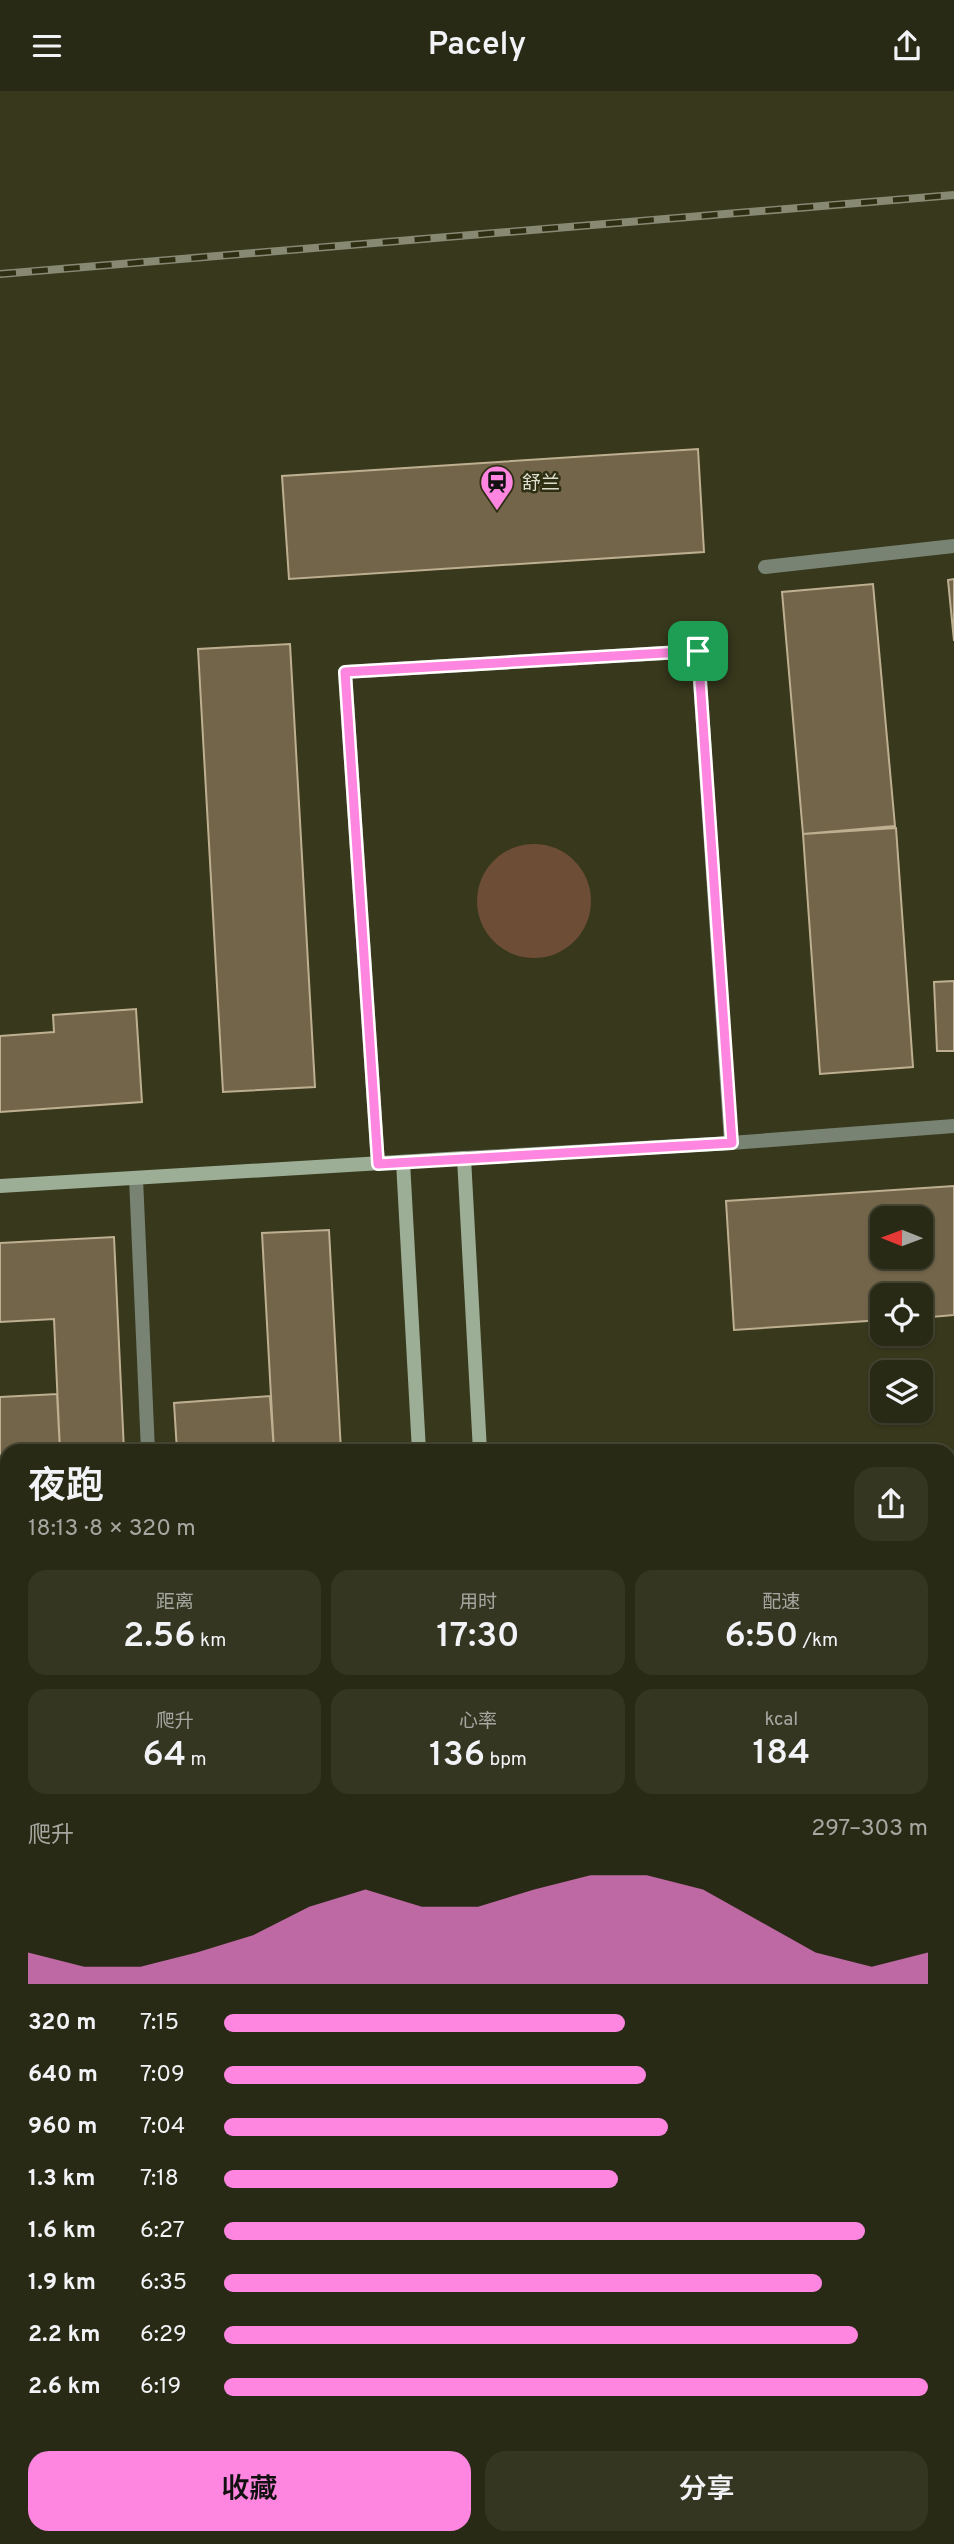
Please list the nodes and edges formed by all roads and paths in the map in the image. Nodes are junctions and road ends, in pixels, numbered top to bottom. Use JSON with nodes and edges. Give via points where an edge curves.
{"nodes":[{"id":1,"x":954,"y":547,"type":"edge"},
{"id":2,"x":765,"y":567,"type":"dead end"},
{"id":3,"x":954,"y":1126,"type":"edge"},
{"id":4,"x":732,"y":1143,"type":"junction"},
{"id":5,"x":464,"y":1158,"type":"junction"},
{"id":6,"x":403,"y":1162,"type":"junction"},
{"id":7,"x":378,"y":1164,"type":"junction"},
{"id":8,"x":136,"y":1178,"type":"junction"},
{"id":9,"x":0,"y":1186,"type":"edge"},
{"id":10,"x":148,"y":1444,"type":"edge"},
{"id":11,"x":419,"y":1444,"type":"edge"},
{"id":12,"x":480,"y":1444,"type":"edge"}],
"edges":[{"from":1,"to":2,"type":"street"},
{"from":3,"to":4,"type":"street"},
{"from":4,"to":5,"type":"street"},
{"from":4,"to":7,"type":"street","via":[[698,651],[359,671],[345,672]]},
{"from":5,"to":6,"type":"street"},
{"from":5,"to":12,"type":"street"},
{"from":6,"to":7,"type":"street"},
{"from":6,"to":11,"type":"street"},
{"from":7,"to":8,"type":"street"},
{"from":8,"to":9,"type":"street"},
{"from":8,"to":10,"type":"street"}]}
